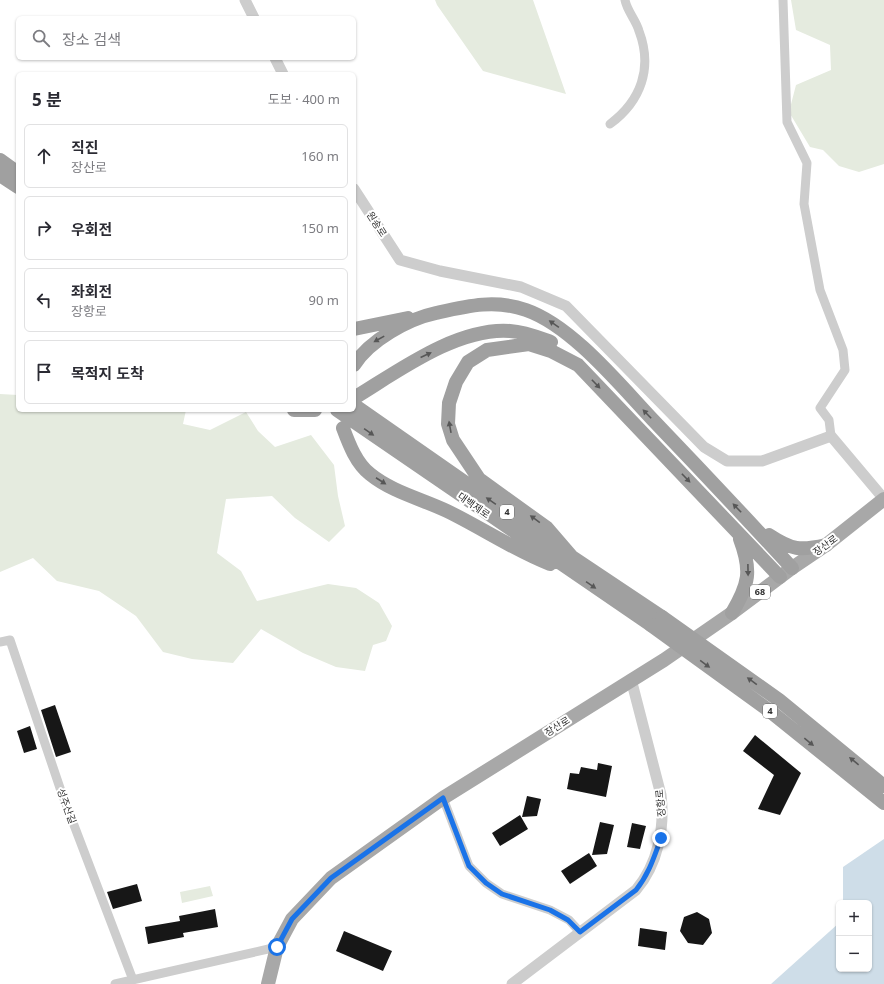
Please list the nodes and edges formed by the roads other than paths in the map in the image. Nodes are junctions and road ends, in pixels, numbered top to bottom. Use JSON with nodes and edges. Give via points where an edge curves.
{"nodes":[{"id":1,"x":245,"y":0,"type":"edge"},
{"id":2,"x":625,"y":0,"type":"edge"},
{"id":3,"x":783,"y":0,"type":"edge"},
{"id":4,"x":253,"y":16,"type":"edge"},
{"id":5,"x":276,"y":60,"type":"edge"},
{"id":6,"x":282,"y":72,"type":"edge"},
{"id":7,"x":610,"y":124,"type":"dead end"},
{"id":8,"x":0,"y":160,"type":"edge"},
{"id":9,"x":16,"y":172,"type":"edge"},
{"id":10,"x":0,"y":174,"type":"edge"},
{"id":11,"x":16,"y":186,"type":"edge"},
{"id":12,"x":356,"y":192,"type":"edge"},
{"id":13,"x":422,"y":316,"type":"junction"},
{"id":14,"x":356,"y":329,"type":"edge"},
{"id":15,"x":356,"y":363,"type":"edge"},
{"id":16,"x":578,"y":365,"type":"junction"},
{"id":17,"x":356,"y":399,"type":"edge"},
{"id":18,"x":356,"y":401,"type":"edge"},
{"id":19,"x":340,"y":412,"type":"edge"},
{"id":20,"x":343,"y":428,"type":"dead end"},
{"id":21,"x":831,"y":436,"type":"junction"},
{"id":22,"x":884,"y":499,"type":"edge"},
{"id":23,"x":752,"y":524,"type":"junction"},
{"id":24,"x":738,"y":533,"type":"junction"},
{"id":25,"x":826,"y":545,"type":"junction"},
{"id":26,"x":572,"y":557,"type":"junction"},
{"id":27,"x":792,"y":568,"type":"junction"},
{"id":28,"x":573,"y":573,"type":"junction"},
{"id":29,"x":780,"y":577,"type":"junction"},
{"id":30,"x":732,"y":613,"type":"junction"},
{"id":31,"x":0,"y":642,"type":"edge"},
{"id":32,"x":631,"y":679,"type":"junction"},
{"id":33,"x":884,"y":786,"type":"edge"},
{"id":34,"x":443,"y":798,"type":"junction"},
{"id":35,"x":884,"y":803,"type":"edge"},
{"id":36,"x":580,"y":932,"type":"junction"},
{"id":37,"x":277,"y":947,"type":"junction"},
{"id":38,"x":133,"y":980,"type":"junction"},
{"id":39,"x":115,"y":984,"type":"edge"},
{"id":40,"x":268,"y":984,"type":"edge"},
{"id":41,"x":512,"y":984,"type":"edge"}],
"edges":[{"from":1,"to":4,"type":"street"},
{"from":2,"to":7,"type":"street","via":[[644,46],[643,76],[633,102]]},
{"from":3,"to":21,"type":"street","via":[[787,122],[807,163],[804,204],[820,290],[844,350],[845,370],[820,408],[829,420]]},
{"from":5,"to":6,"type":"street"},
{"from":8,"to":9,"type":"highway"},
{"from":10,"to":11,"type":"highway"},
{"from":12,"to":21,"type":"street","name":"원송로","via":[[400,260],[440,271],[521,287],[566,306],[704,447],[728,461],[762,461]]},
{"from":13,"to":14,"type":"highway"},
{"from":13,"to":15,"type":"highway","one_way":true,"via":[[372,343]]},
{"from":23,"to":13,"type":"highway","one_way":true,"via":[[596,360],[551,322],[526,310],[500,303],[470,305]]},
{"from":17,"to":16,"type":"highway","one_way":true,"via":[[396,370],[417,359],[464,338],[494,330],[526,333],[559,345]]},
{"from":16,"to":24,"type":"highway","one_way":true},
{"from":26,"to":16,"type":"highway","one_way":true,"via":[[547,528],[479,479],[453,440],[448,424],[449,403],[456,382],[468,362],[487,350],[529,344],[552,351]]},
{"from":26,"to":18,"type":"highway","name":"대백제로","number":"4","one_way":true},
{"from":19,"to":28,"type":"highway","name":"대백제로","one_way":true},
{"from":20,"to":28,"type":"highway","one_way":true,"via":[[350,449],[369,474],[464,520],[530,556]]},
{"from":21,"to":22,"type":"street"},
{"from":22,"to":25,"type":"main road","name":"장산로","number":"68"},
{"from":23,"to":25,"type":"highway","via":[[778,542],[797,549]]},
{"from":23,"to":27,"type":"highway"},
{"from":24,"to":29,"type":"highway"},
{"from":24,"to":30,"type":"highway","one_way":true,"via":[[747,558],[748,579]]},
{"from":25,"to":27,"type":"main road","name":"장산로","number":"68"},
{"from":33,"to":26,"type":"highway","name":"대백제로","number":"4","one_way":true,"bridge":true,"via":[[779,700]]},
{"from":27,"to":29,"type":"main road","name":"장산로","number":"68"},
{"from":28,"to":35,"type":"highway","name":"대백제로","number":"4","one_way":true,"bridge":true,"via":[[651,625],[771,712]]},
{"from":29,"to":30,"type":"main road","name":"장산로","number":"68"},
{"from":30,"to":32,"type":"main road","name":"장산로","number":"68","via":[[664,660]]},
{"from":31,"to":38,"type":"street","name":"성주산길","via":[[10,640],[62,791]]},
{"from":32,"to":34,"type":"main road","name":"장산로","number":"68"},
{"from":32,"to":36,"type":"street","name":"장항로","via":[[661,795],[661,838],[651,868],[636,890]]},
{"from":34,"to":36,"type":"street","via":[[469,866],[486,883],[502,894],[550,910],[568,920]]},
{"from":34,"to":37,"type":"main road","name":"장산로","number":"68","via":[[331,878],[292,919]]},
{"from":36,"to":41,"type":"street","name":"장항로"},
{"from":37,"to":38,"type":"street"},
{"from":37,"to":40,"type":"main road","name":"장산로","number":"68"},
{"from":38,"to":39,"type":"street"}]}
